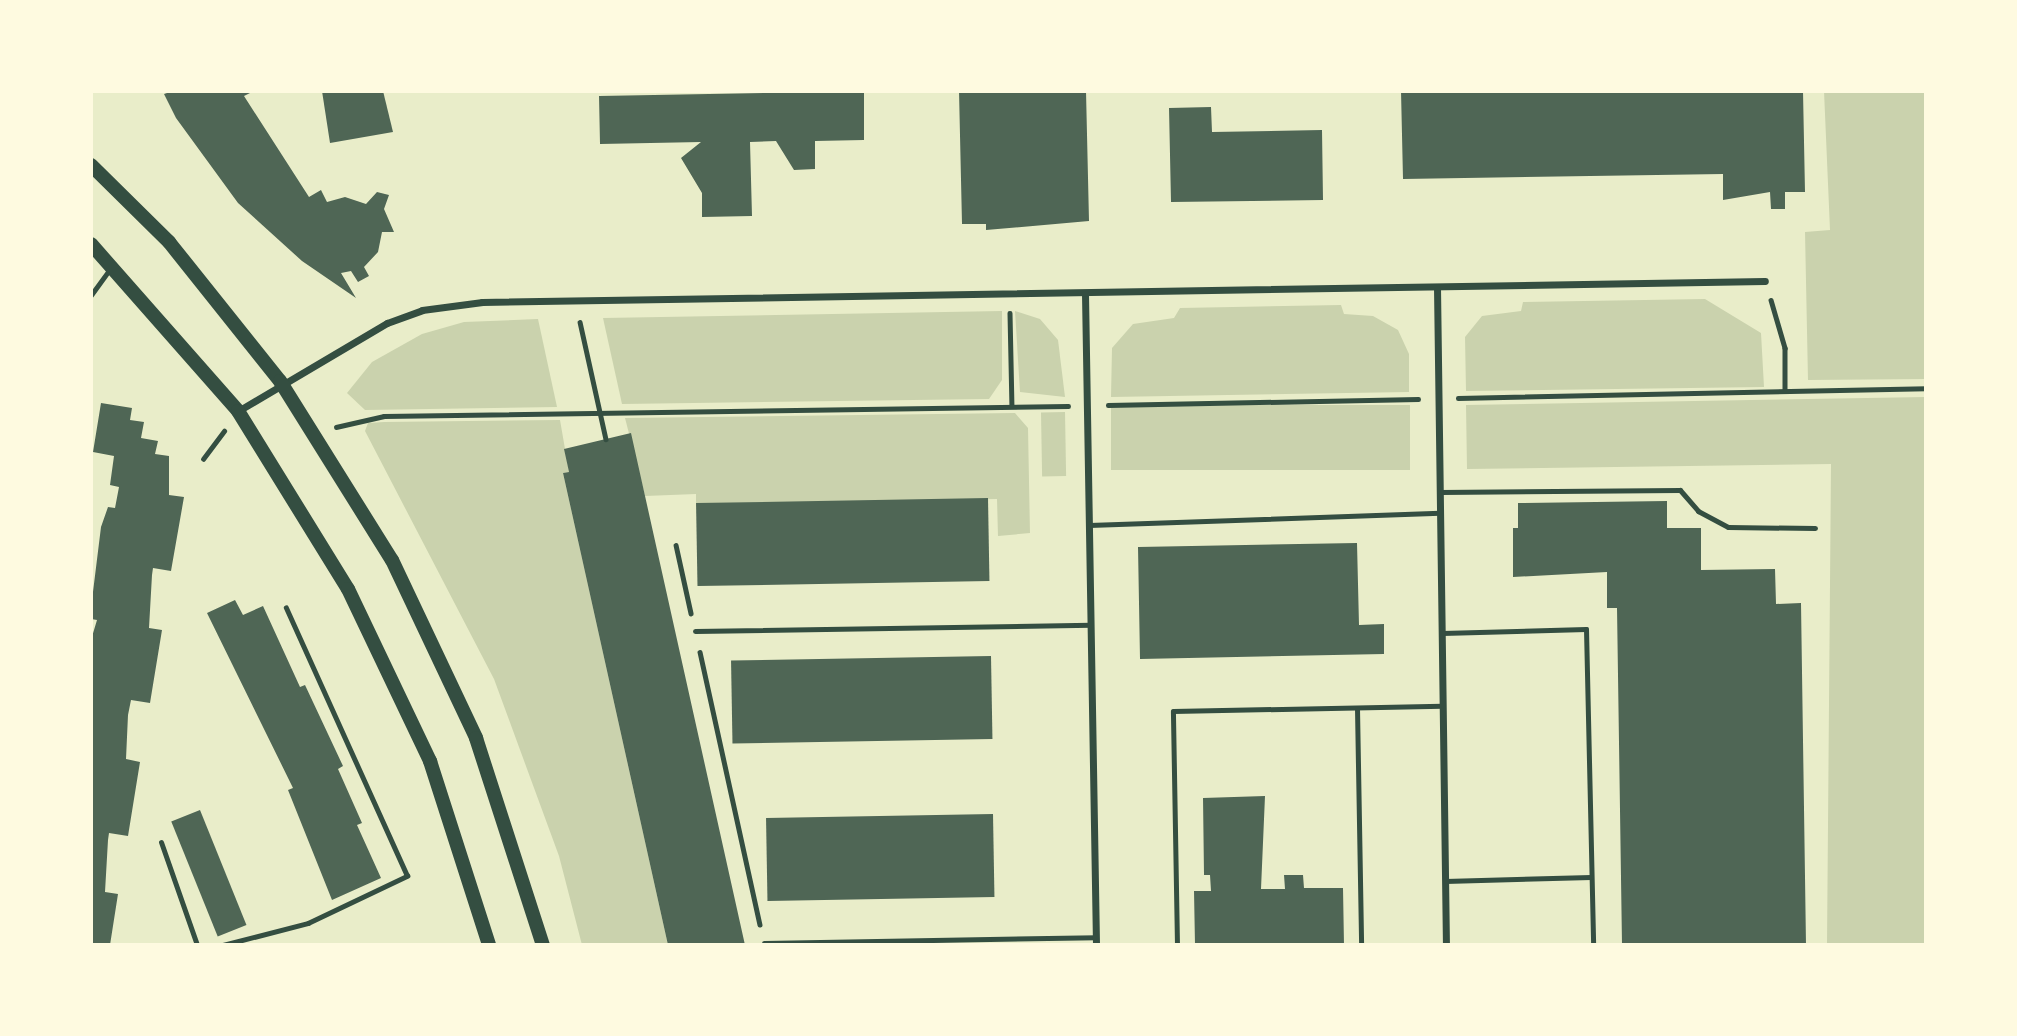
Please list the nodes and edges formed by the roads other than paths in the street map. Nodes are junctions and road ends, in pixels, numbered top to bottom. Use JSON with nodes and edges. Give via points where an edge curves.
{"nodes":[{"id":1,"x":91,"y":164,"type":"edge"},
{"id":2,"x":91,"y":244,"type":"edge"},
{"id":3,"x":113,"y":265,"type":"junction"},
{"id":4,"x":1765,"y":281,"type":"road end"},
{"id":5,"x":1437,"y":287,"type":"junction"},
{"id":6,"x":1085,"y":294,"type":"junction"},
{"id":7,"x":91,"y":295,"type":"edge"},
{"id":8,"x":280,"y":381,"type":"junction"},
{"id":9,"x":238,"y":411,"type":"junction"},
{"id":10,"x":1440,"y":492,"type":"junction"},
{"id":11,"x":1440,"y":513,"type":"junction"},
{"id":12,"x":1089,"y":525,"type":"junction"},
{"id":13,"x":1815,"y":528,"type":"dead end"},
{"id":14,"x":1091,"y":625,"type":"junction"},
{"id":15,"x":695,"y":631,"type":"road end"},
{"id":16,"x":1442,"y":633,"type":"junction"},
{"id":17,"x":1442,"y":706,"type":"junction"},
{"id":18,"x":1357,"y":708,"type":"junction"},
{"id":19,"x":161,"y":842,"type":"dead end"},
{"id":20,"x":1591,"y":877,"type":"junction"},
{"id":21,"x":1445,"y":881,"type":"junction"},
{"id":22,"x":1096,"y":941,"type":"edge"},
{"id":23,"x":764,"y":943,"type":"road end"},
{"id":24,"x":197,"y":945,"type":"edge"},
{"id":25,"x":489,"y":945,"type":"edge"},
{"id":26,"x":543,"y":945,"type":"edge"},
{"id":27,"x":1177,"y":945,"type":"edge"},
{"id":28,"x":1361,"y":945,"type":"edge"},
{"id":29,"x":1446,"y":945,"type":"edge"},
{"id":30,"x":1593,"y":945,"type":"edge"}],
"edges":[{"from":1,"to":8,"type":"main road","via":[[169,242]]},
{"from":2,"to":3,"type":"main road"},
{"from":3,"to":7,"type":"lane"},
{"from":3,"to":9,"type":"main road"},
{"from":4,"to":5,"type":"street"},
{"from":5,"to":6,"type":"street"},
{"from":5,"to":10,"type":"street"},
{"from":6,"to":8,"type":"street","via":[[575,301],[422,310]]},
{"from":6,"to":12,"type":"street"},
{"from":8,"to":9,"type":"street"},
{"from":8,"to":26,"type":"main road","via":[[318,433],[430,633],[485,761]]},
{"from":9,"to":25,"type":"main road","via":[[386,662],[430,761]]},
{"from":10,"to":11,"type":"street"},
{"from":10,"to":13,"type":"lane","via":[[1680,490],[1698,511],[1728,527]]},
{"from":11,"to":12,"type":"lane"},
{"from":11,"to":16,"type":"street"},
{"from":12,"to":14,"type":"street"},
{"from":14,"to":15,"type":"lane"},
{"from":14,"to":22,"type":"street"},
{"from":16,"to":17,"type":"street"},
{"from":16,"to":20,"type":"lane","via":[[1586,629]]},
{"from":17,"to":18,"type":"lane"},
{"from":17,"to":21,"type":"street"},
{"from":18,"to":27,"type":"lane","via":[[1173,711]]},
{"from":18,"to":28,"type":"lane"},
{"from":19,"to":24,"type":"lane"},
{"from":20,"to":21,"type":"lane"},
{"from":20,"to":30,"type":"lane"},
{"from":21,"to":29,"type":"street"},
{"from":22,"to":23,"type":"lane"}]}
